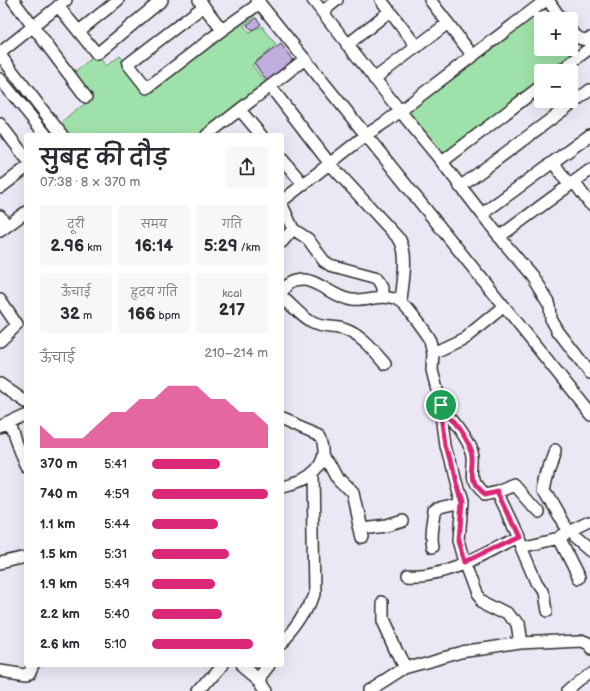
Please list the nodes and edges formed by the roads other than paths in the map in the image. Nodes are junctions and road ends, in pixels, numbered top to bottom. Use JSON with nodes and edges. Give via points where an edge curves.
{"nodes":[{"id":1,"x":13,"y":0,"type":"edge"},
{"id":2,"x":118,"y":0,"type":"edge"},
{"id":3,"x":162,"y":0,"type":"edge"},
{"id":4,"x":313,"y":0,"type":"edge"},
{"id":5,"x":337,"y":0,"type":"edge"},
{"id":6,"x":382,"y":0,"type":"edge"},
{"id":7,"x":430,"y":0,"type":"edge"},
{"id":8,"x":547,"y":0,"type":"edge"},
{"id":9,"x":259,"y":1,"type":"edge"},
{"id":10,"x":62,"y":3,"type":"edge"},
{"id":11,"x":201,"y":3,"type":"edge"},
{"id":12,"x":390,"y":11,"type":"junction"},
{"id":13,"x":322,"y":12,"type":"junction"},
{"id":14,"x":556,"y":12,"type":"edge"},
{"id":15,"x":448,"y":23,"type":"junction"},
{"id":16,"x":33,"y":26,"type":"junction"},
{"id":17,"x":222,"y":30,"type":"junction"},
{"id":18,"x":79,"y":31,"type":"junction"},
{"id":19,"x":578,"y":38,"type":"edge"},
{"id":20,"x":589,"y":43,"type":"edge"},
{"id":21,"x":347,"y":45,"type":"junction"},
{"id":22,"x":417,"y":47,"type":"junction"},
{"id":23,"x":0,"y":54,"type":"edge"},
{"id":24,"x":473,"y":56,"type":"junction"},
{"id":25,"x":305,"y":59,"type":"junction"},
{"id":26,"x":567,"y":64,"type":"edge"},
{"id":27,"x":0,"y":78,"type":"edge"},
{"id":28,"x":374,"y":79,"type":"junction"},
{"id":29,"x":270,"y":86,"type":"junction"},
{"id":30,"x":590,"y":90,"type":"edge"},
{"id":31,"x":534,"y":91,"type":"edge"},
{"id":32,"x":86,"y":97,"type":"dead end"},
{"id":33,"x":240,"y":110,"type":"junction"},
{"id":34,"x":400,"y":111,"type":"junction"},
{"id":35,"x":0,"y":124,"type":"edge"},
{"id":36,"x":222,"y":131,"type":"edge"},
{"id":37,"x":44,"y":133,"type":"edge"},
{"id":38,"x":60,"y":133,"type":"edge"},
{"id":39,"x":259,"y":133,"type":"edge"},
{"id":40,"x":366,"y":135,"type":"junction"},
{"id":41,"x":590,"y":135,"type":"edge"},
{"id":42,"x":24,"y":155,"type":"edge"},
{"id":43,"x":284,"y":162,"type":"edge"},
{"id":44,"x":442,"y":162,"type":"junction"},
{"id":45,"x":553,"y":162,"type":"junction"},
{"id":46,"x":330,"y":164,"type":"junction"},
{"id":47,"x":24,"y":170,"type":"edge"},
{"id":48,"x":590,"y":170,"type":"edge"},
{"id":49,"x":572,"y":183,"type":"junction"},
{"id":50,"x":303,"y":184,"type":"junction"},
{"id":51,"x":460,"y":187,"type":"junction"},
{"id":52,"x":0,"y":188,"type":"edge"},
{"id":53,"x":284,"y":199,"type":"edge"},
{"id":54,"x":590,"y":204,"type":"edge"},
{"id":55,"x":284,"y":209,"type":"edge"},
{"id":56,"x":24,"y":214,"type":"edge"},
{"id":57,"x":482,"y":214,"type":"junction"},
{"id":58,"x":0,"y":216,"type":"edge"},
{"id":59,"x":4,"y":229,"type":"edge"},
{"id":60,"x":293,"y":229,"type":"junction"},
{"id":61,"x":499,"y":237,"type":"junction"},
{"id":62,"x":284,"y":240,"type":"edge"},
{"id":63,"x":284,"y":290,"type":"edge"},
{"id":64,"x":383,"y":296,"type":"junction"},
{"id":65,"x":284,"y":299,"type":"edge"},
{"id":66,"x":0,"y":300,"type":"edge"},
{"id":67,"x":401,"y":303,"type":"junction"},
{"id":68,"x":504,"y":306,"type":"junction"},
{"id":69,"x":22,"y":326,"type":"edge"},
{"id":70,"x":0,"y":341,"type":"edge"},
{"id":71,"x":433,"y":353,"type":"junction"},
{"id":72,"x":385,"y":364,"type":"dead end"},
{"id":73,"x":590,"y":374,"type":"edge"},
{"id":74,"x":0,"y":384,"type":"edge"},
{"id":75,"x":24,"y":401,"type":"edge"},
{"id":76,"x":441,"y":405,"type":"junction"},
{"id":77,"x":590,"y":413,"type":"edge"},
{"id":78,"x":24,"y":417,"type":"edge"},
{"id":79,"x":284,"y":421,"type":"edge"},
{"id":80,"x":5,"y":426,"type":"edge"},
{"id":81,"x":555,"y":450,"type":"dead end"},
{"id":82,"x":324,"y":455,"type":"junction"},
{"id":83,"x":24,"y":465,"type":"edge"},
{"id":84,"x":312,"y":473,"type":"junction"},
{"id":85,"x":284,"y":486,"type":"edge"},
{"id":86,"x":497,"y":492,"type":"junction"},
{"id":87,"x":461,"y":503,"type":"junction"},
{"id":88,"x":537,"y":510,"type":"dead end"},
{"id":89,"x":402,"y":521,"type":"dead end"},
{"id":90,"x":590,"y":523,"type":"edge"},
{"id":91,"x":566,"y":534,"type":"junction"},
{"id":92,"x":518,"y":536,"type":"junction"},
{"id":93,"x":432,"y":547,"type":"dead end"},
{"id":94,"x":521,"y":547,"type":"junction"},
{"id":95,"x":590,"y":552,"type":"edge"},
{"id":96,"x":24,"y":557,"type":"edge"},
{"id":97,"x":464,"y":562,"type":"junction"},
{"id":98,"x":0,"y":563,"type":"edge"},
{"id":99,"x":408,"y":575,"type":"dead end"},
{"id":100,"x":579,"y":578,"type":"dead end"},
{"id":101,"x":382,"y":602,"type":"dead end"},
{"id":102,"x":545,"y":612,"type":"dead end"},
{"id":103,"x":284,"y":642,"type":"edge"},
{"id":104,"x":520,"y":642,"type":"junction"},
{"id":105,"x":590,"y":647,"type":"edge"},
{"id":106,"x":34,"y":667,"type":"edge"},
{"id":107,"x":219,"y":667,"type":"edge"},
{"id":108,"x":243,"y":667,"type":"edge"},
{"id":109,"x":266,"y":667,"type":"edge"},
{"id":110,"x":404,"y":668,"type":"junction"},
{"id":111,"x":0,"y":670,"type":"edge"},
{"id":112,"x":590,"y":671,"type":"edge"},
{"id":113,"x":260,"y":681,"type":"junction"},
{"id":114,"x":199,"y":691,"type":"edge"},
{"id":115,"x":267,"y":691,"type":"edge"},
{"id":116,"x":368,"y":691,"type":"edge"},
{"id":117,"x":567,"y":691,"type":"edge"}],
"edges":[{"from":1,"to":16,"type":"street"},
{"from":2,"to":18,"type":"street"},
{"from":3,"to":18,"type":"street","via":[[97,54]]},
{"from":4,"to":13,"type":"street"},
{"from":5,"to":13,"type":"street"},
{"from":6,"to":12,"type":"street"},
{"from":7,"to":15,"type":"street"},
{"from":8,"to":14,"type":"street"},
{"from":8,"to":24,"type":"street"},
{"from":9,"to":17,"type":"street"},
{"from":9,"to":25,"type":"street"},
{"from":10,"to":16,"type":"street"},
{"from":10,"to":18,"type":"street"},
{"from":11,"to":17,"type":"street"},
{"from":11,"to":17,"type":"street","via":[[128,64],[147,88]]},
{"from":12,"to":21,"type":"street"},
{"from":12,"to":22,"type":"street"},
{"from":13,"to":21,"type":"street"},
{"from":15,"to":22,"type":"street"},
{"from":15,"to":24,"type":"street"},
{"from":16,"to":23,"type":"street"},
{"from":16,"to":32,"type":"street"},
{"from":19,"to":20,"type":"street"},
{"from":20,"to":26,"type":"street"},
{"from":21,"to":28,"type":"street"},
{"from":22,"to":28,"type":"street"},
{"from":23,"to":38,"type":"street"},
{"from":24,"to":34,"type":"street"},
{"from":25,"to":29,"type":"street"},
{"from":25,"to":40,"type":"street"},
{"from":27,"to":37,"type":"street"},
{"from":28,"to":34,"type":"street"},
{"from":29,"to":33,"type":"street"},
{"from":29,"to":46,"type":"street"},
{"from":30,"to":51,"type":"street"},
{"from":31,"to":44,"type":"street"},
{"from":33,"to":36,"type":"street"},
{"from":33,"to":39,"type":"street"},
{"from":34,"to":40,"type":"street"},
{"from":34,"to":44,"type":"street"},
{"from":35,"to":42,"type":"street"},
{"from":40,"to":46,"type":"street"},
{"from":40,"to":68,"type":"street"},
{"from":41,"to":45,"type":"street"},
{"from":43,"to":50,"type":"street"},
{"from":44,"to":51,"type":"street"},
{"from":45,"to":49,"type":"street"},
{"from":45,"to":57,"type":"street"},
{"from":46,"to":50,"type":"street"},
{"from":46,"to":67,"type":"street","via":[[400,240],[403,246]]},
{"from":47,"to":52,"type":"street"},
{"from":48,"to":49,"type":"street"},
{"from":49,"to":54,"type":"street"},
{"from":49,"to":61,"type":"street"},
{"from":50,"to":53,"type":"street"},
{"from":51,"to":57,"type":"street"},
{"from":55,"to":60,"type":"street"},
{"from":56,"to":59,"type":"street"},
{"from":57,"to":61,"type":"street"},
{"from":58,"to":59,"type":"street"},
{"from":60,"to":62,"type":"street"},
{"from":60,"to":64,"type":"street","via":[[308,239],[320,258],[330,265],[378,278],[383,287]]},
{"from":61,"to":73,"type":"street","via":[[532,276],[550,305],[551,319],[558,331]]},
{"from":63,"to":64,"type":"street","via":[[291,281],[305,280],[341,298],[351,300]]},
{"from":64,"to":67,"type":"street"},
{"from":65,"to":72,"type":"street","via":[[311,322],[353,333]]},
{"from":66,"to":69,"type":"street"},
{"from":67,"to":71,"type":"street","via":[[425,332]]},
{"from":68,"to":71,"type":"street","via":[[465,338]]},
{"from":68,"to":77,"type":"street"},
{"from":69,"to":70,"type":"street"},
{"from":71,"to":76,"type":"street","via":[[432,370]]},
{"from":74,"to":75,"type":"street"},
{"from":76,"to":86,"type":"street","via":[[469,442],[475,460],[472,470],[478,490],[484,495]]},
{"from":76,"to":87,"type":"street","via":[[446,447]]},
{"from":78,"to":80,"type":"street"},
{"from":79,"to":82,"type":"street","via":[[320,436],[324,445]]},
{"from":80,"to":83,"type":"street"},
{"from":81,"to":91,"type":"street","via":[[544,490]]},
{"from":82,"to":84,"type":"street"},
{"from":82,"to":89,"type":"street","via":[[338,478],[353,493],[362,533]]},
{"from":84,"to":85,"type":"street","via":[[301,481]]},
{"from":84,"to":103,"type":"street","via":[[314,594],[302,620]]},
{"from":86,"to":88,"type":"street","via":[[514,485]]},
{"from":86,"to":92,"type":"street"},
{"from":87,"to":93,"type":"street","via":[[437,510],[434,514],[430,532]]},
{"from":87,"to":97,"type":"street","via":[[458,540]]},
{"from":90,"to":91,"type":"street"},
{"from":91,"to":94,"type":"street"},
{"from":91,"to":95,"type":"street"},
{"from":91,"to":100,"type":"street"},
{"from":92,"to":94,"type":"street"},
{"from":92,"to":97,"type":"street"},
{"from":94,"to":102,"type":"street","via":[[542,591]]},
{"from":96,"to":98,"type":"street"},
{"from":97,"to":99,"type":"street","via":[[426,575]]},
{"from":97,"to":104,"type":"street","via":[[476,594],[481,600],[509,614],[516,625]]},
{"from":101,"to":110,"type":"street","via":[[382,620]]},
{"from":104,"to":105,"type":"street","via":[[580,640]]},
{"from":104,"to":110,"type":"street","via":[[462,652]]},
{"from":106,"to":111,"type":"street","via":[[28,674]]},
{"from":107,"to":114,"type":"street"},
{"from":108,"to":113,"type":"street"},
{"from":109,"to":113,"type":"street"},
{"from":110,"to":116,"type":"street"},
{"from":112,"to":117,"type":"street"},
{"from":113,"to":115,"type":"street"}]}
